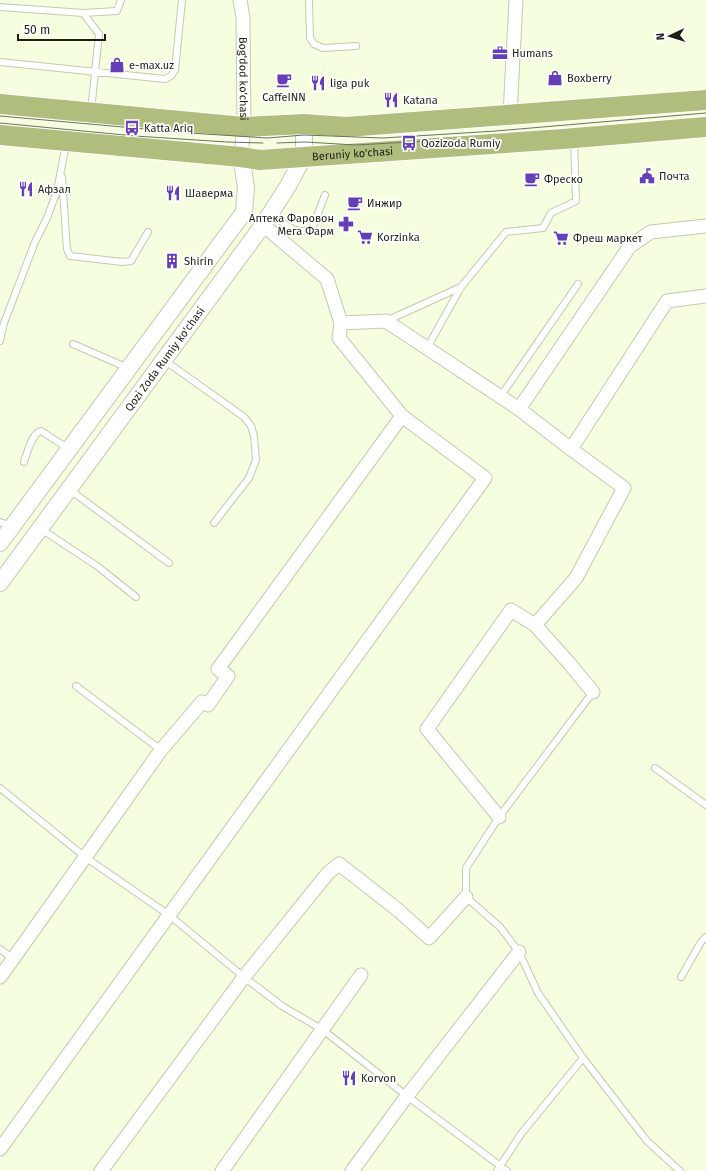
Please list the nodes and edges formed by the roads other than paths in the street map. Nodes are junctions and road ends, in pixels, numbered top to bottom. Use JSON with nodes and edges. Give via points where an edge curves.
{"nodes":[{"id":1,"x":121,"y":0,"type":"edge"},
{"id":2,"x":182,"y":0,"type":"edge"},
{"id":3,"x":240,"y":0,"type":"edge"},
{"id":4,"x":309,"y":0,"type":"edge"},
{"id":5,"x":516,"y":0,"type":"edge"},
{"id":6,"x":0,"y":7,"type":"edge"},
{"id":7,"x":83,"y":13,"type":"junction"},
{"id":8,"x":356,"y":46,"type":"dead end"},
{"id":9,"x":0,"y":62,"type":"edge"},
{"id":10,"x":95,"y":71,"type":"junction"},
{"id":11,"x":706,"y":100,"type":"edge"},
{"id":12,"x":0,"y":104,"type":"edge"},
{"id":13,"x":91,"y":112,"type":"junction"},
{"id":14,"x":510,"y":115,"type":"junction"},
{"id":15,"x":304,"y":124,"type":"junction"},
{"id":16,"x":244,"y":127,"type":"junction"},
{"id":17,"x":706,"y":127,"type":"edge"},
{"id":18,"x":0,"y":135,"type":"edge"},
{"id":19,"x":574,"y":138,"type":"junction"},
{"id":20,"x":66,"y":141,"type":"junction"},
{"id":21,"x":304,"y":156,"type":"junction"},
{"id":22,"x":241,"y":157,"type":"junction"},
{"id":23,"x":62,"y":167,"type":"junction"},
{"id":24,"x":325,"y":195,"type":"dead end"},
{"id":25,"x":267,"y":220,"type":"junction"},
{"id":26,"x":706,"y":226,"type":"edge"},
{"id":27,"x":148,"y":232,"type":"dead end"},
{"id":28,"x":578,"y":284,"type":"dead end"},
{"id":29,"x":461,"y":287,"type":"junction"},
{"id":30,"x":706,"y":296,"type":"edge"},
{"id":31,"x":386,"y":321,"type":"junction"},
{"id":32,"x":341,"y":323,"type":"junction"},
{"id":33,"x":0,"y":341,"type":"edge"},
{"id":34,"x":73,"y":344,"type":"dead end"},
{"id":35,"x":427,"y":348,"type":"junction"},
{"id":36,"x":164,"y":360,"type":"junction"},
{"id":37,"x":128,"y":368,"type":"junction"},
{"id":38,"x":500,"y":397,"type":"junction"},
{"id":39,"x":519,"y":409,"type":"junction"},
{"id":40,"x":402,"y":416,"type":"junction"},
{"id":41,"x":69,"y":449,"type":"junction"},
{"id":42,"x":571,"y":450,"type":"junction"},
{"id":43,"x":24,"y":462,"type":"dead end"},
{"id":44,"x":69,"y":489,"type":"junction"},
{"id":45,"x":214,"y":523,"type":"dead end"},
{"id":46,"x":6,"y":524,"type":"edge"},
{"id":47,"x":40,"y":528,"type":"junction"},
{"id":48,"x":0,"y":543,"type":"edge"},
{"id":49,"x":169,"y":563,"type":"dead end"},
{"id":50,"x":0,"y":583,"type":"edge"},
{"id":51,"x":136,"y":597,"type":"dead end"},
{"id":52,"x":535,"y":625,"type":"junction"},
{"id":53,"x":76,"y":686,"type":"dead end"},
{"id":54,"x":593,"y":692,"type":"joint"},
{"id":55,"x":161,"y":750,"type":"junction"},
{"id":56,"x":655,"y":768,"type":"dead end"},
{"id":57,"x":0,"y":788,"type":"edge"},
{"id":58,"x":706,"y":805,"type":"edge"},
{"id":59,"x":499,"y":817,"type":"junction"},
{"id":60,"x":85,"y":857,"type":"junction"},
{"id":61,"x":466,"y":897,"type":"junction"},
{"id":62,"x":170,"y":915,"type":"junction"},
{"id":63,"x":706,"y":937,"type":"edge"},
{"id":64,"x":0,"y":949,"type":"edge"},
{"id":65,"x":520,"y":952,"type":"junction"},
{"id":66,"x":13,"y":959,"type":"junction"},
{"id":67,"x":361,"y":975,"type":"dead end"},
{"id":68,"x":0,"y":977,"type":"edge"},
{"id":69,"x":244,"y":977,"type":"junction"},
{"id":70,"x":681,"y":977,"type":"dead end"},
{"id":71,"x":323,"y":1030,"type":"junction"},
{"id":72,"x":583,"y":1058,"type":"junction"},
{"id":73,"x":407,"y":1096,"type":"junction"},
{"id":74,"x":0,"y":1149,"type":"edge"},
{"id":75,"x":498,"y":1169,"type":"edge"},
{"id":76,"x":101,"y":1171,"type":"edge"},
{"id":77,"x":222,"y":1171,"type":"edge"},
{"id":78,"x":352,"y":1171,"type":"edge"},
{"id":79,"x":507,"y":1171,"type":"edge"},
{"id":80,"x":680,"y":1171,"type":"edge"}],
"edges":[{"from":1,"to":7,"type":"lane","via":[[117,11]]},
{"from":2,"to":10,"type":"lane","via":[[175,70],[171,76],[165,79]]},
{"from":3,"to":16,"type":"street","name":"Bog'dod ko'chasi","via":[[243,18]]},
{"from":4,"to":8,"type":"lane","via":[[310,38],[314,44],[323,48]]},
{"from":5,"to":14,"type":"street"},
{"from":6,"to":7,"type":"lane"},
{"from":7,"to":10,"type":"lane","via":[[99,34]]},
{"from":9,"to":10,"type":"lane"},
{"from":10,"to":13,"type":"lane"},
{"from":11,"to":14,"type":"main road"},
{"from":12,"to":13,"type":"main road"},
{"from":13,"to":16,"type":"main road"},
{"from":14,"to":15,"type":"main road","via":[[346,127]]},
{"from":15,"to":16,"type":"main road"},
{"from":15,"to":21,"type":"street","name":"Qozi Zoda Rumiy ko'chasi"},
{"from":16,"to":22,"type":"street","name":"Bog'dod ko'chasi"},
{"from":17,"to":19,"type":"main road","name":"Beruniy ko'chasi"},
{"from":18,"to":20,"type":"main road","name":"Beruniy ko'chasi"},
{"from":19,"to":21,"type":"main road","name":"Beruniy ko'chasi"},
{"from":19,"to":29,"type":"lane","via":[[576,201],[551,213],[543,228],[506,232]]},
{"from":20,"to":22,"type":"main road","name":"Beruniy ko'chasi"},
{"from":20,"to":23,"type":"lane"},
{"from":21,"to":22,"type":"main road","name":"Beruniy ko'chasi","via":[[260,160]]},
{"from":21,"to":25,"type":"street","name":"Qozi Zoda Rumiy ko'chasi"},
{"from":22,"to":37,"type":"street","via":[[246,186],[244,212]]},
{"from":23,"to":27,"type":"lane","via":[[67,249],[70,256],[131,261]]},
{"from":23,"to":33,"type":"lane","via":[[57,191],[4,323]]},
{"from":24,"to":25,"type":"lane","via":[[312,229],[304,232],[294,230]]},
{"from":25,"to":32,"type":"street","via":[[327,279]]},
{"from":25,"to":36,"type":"street","name":"Qozi Zoda Rumiy ko'chasi"},
{"from":26,"to":39,"type":"street","via":[[651,232],[630,246]]},
{"from":28,"to":38,"type":"lane"},
{"from":29,"to":31,"type":"lane"},
{"from":29,"to":35,"type":"lane"},
{"from":30,"to":42,"type":"street","via":[[666,301]]},
{"from":31,"to":32,"type":"street"},
{"from":31,"to":35,"type":"street"},
{"from":32,"to":40,"type":"street","via":[[339,338]]},
{"from":34,"to":37,"type":"lane"},
{"from":35,"to":38,"type":"street"},
{"from":36,"to":44,"type":"street","name":"Qozi Zoda Rumiy ko'chasi"},
{"from":36,"to":45,"type":"lane","via":[[244,417],[251,426],[256,460],[249,478]]},
{"from":37,"to":41,"type":"street"},
{"from":38,"to":39,"type":"street"},
{"from":39,"to":42,"type":"street"},
{"from":40,"to":55,"type":"street","via":[[218,669],[228,676],[208,706],[202,702]]},
{"from":40,"to":62,"type":"street","via":[[485,478]]},
{"from":41,"to":43,"type":"lane","via":[[41,431],[33,438]]},
{"from":41,"to":46,"type":"street"},
{"from":42,"to":52,"type":"street","via":[[624,488],[576,578]]},
{"from":44,"to":47,"type":"street","name":"Qozi Zoda Rumiy ko'chasi"},
{"from":44,"to":49,"type":"lane"},
{"from":46,"to":48,"type":"street"},
{"from":47,"to":50,"type":"street","name":"Qozi Zoda Rumiy ko'chasi"},
{"from":47,"to":51,"type":"lane","via":[[97,566]]},
{"from":52,"to":54,"type":"street"},
{"from":52,"to":59,"type":"street","via":[[511,610],[427,728]]},
{"from":53,"to":55,"type":"lane"},
{"from":54,"to":59,"type":"lane"},
{"from":55,"to":60,"type":"street"},
{"from":56,"to":58,"type":"lane"},
{"from":57,"to":60,"type":"lane"},
{"from":59,"to":61,"type":"lane","via":[[466,868]]},
{"from":60,"to":62,"type":"lane"},
{"from":60,"to":66,"type":"street"},
{"from":61,"to":65,"type":"lane","via":[[500,927]]},
{"from":61,"to":69,"type":"street","via":[[429,938],[339,864]]},
{"from":62,"to":69,"type":"lane"},
{"from":62,"to":74,"type":"street"},
{"from":63,"to":70,"type":"lane"},
{"from":64,"to":66,"type":"lane"},
{"from":65,"to":72,"type":"lane","via":[[538,993]]},
{"from":65,"to":73,"type":"street"},
{"from":66,"to":68,"type":"street"},
{"from":67,"to":71,"type":"street"},
{"from":69,"to":71,"type":"lane","via":[[282,1006]]},
{"from":69,"to":76,"type":"street"},
{"from":71,"to":73,"type":"lane"},
{"from":71,"to":77,"type":"street"},
{"from":72,"to":75,"type":"lane","via":[[521,1134]]},
{"from":72,"to":80,"type":"lane","via":[[647,1141]]},
{"from":73,"to":75,"type":"lane"},
{"from":73,"to":78,"type":"street"},
{"from":75,"to":79,"type":"lane"}]}
